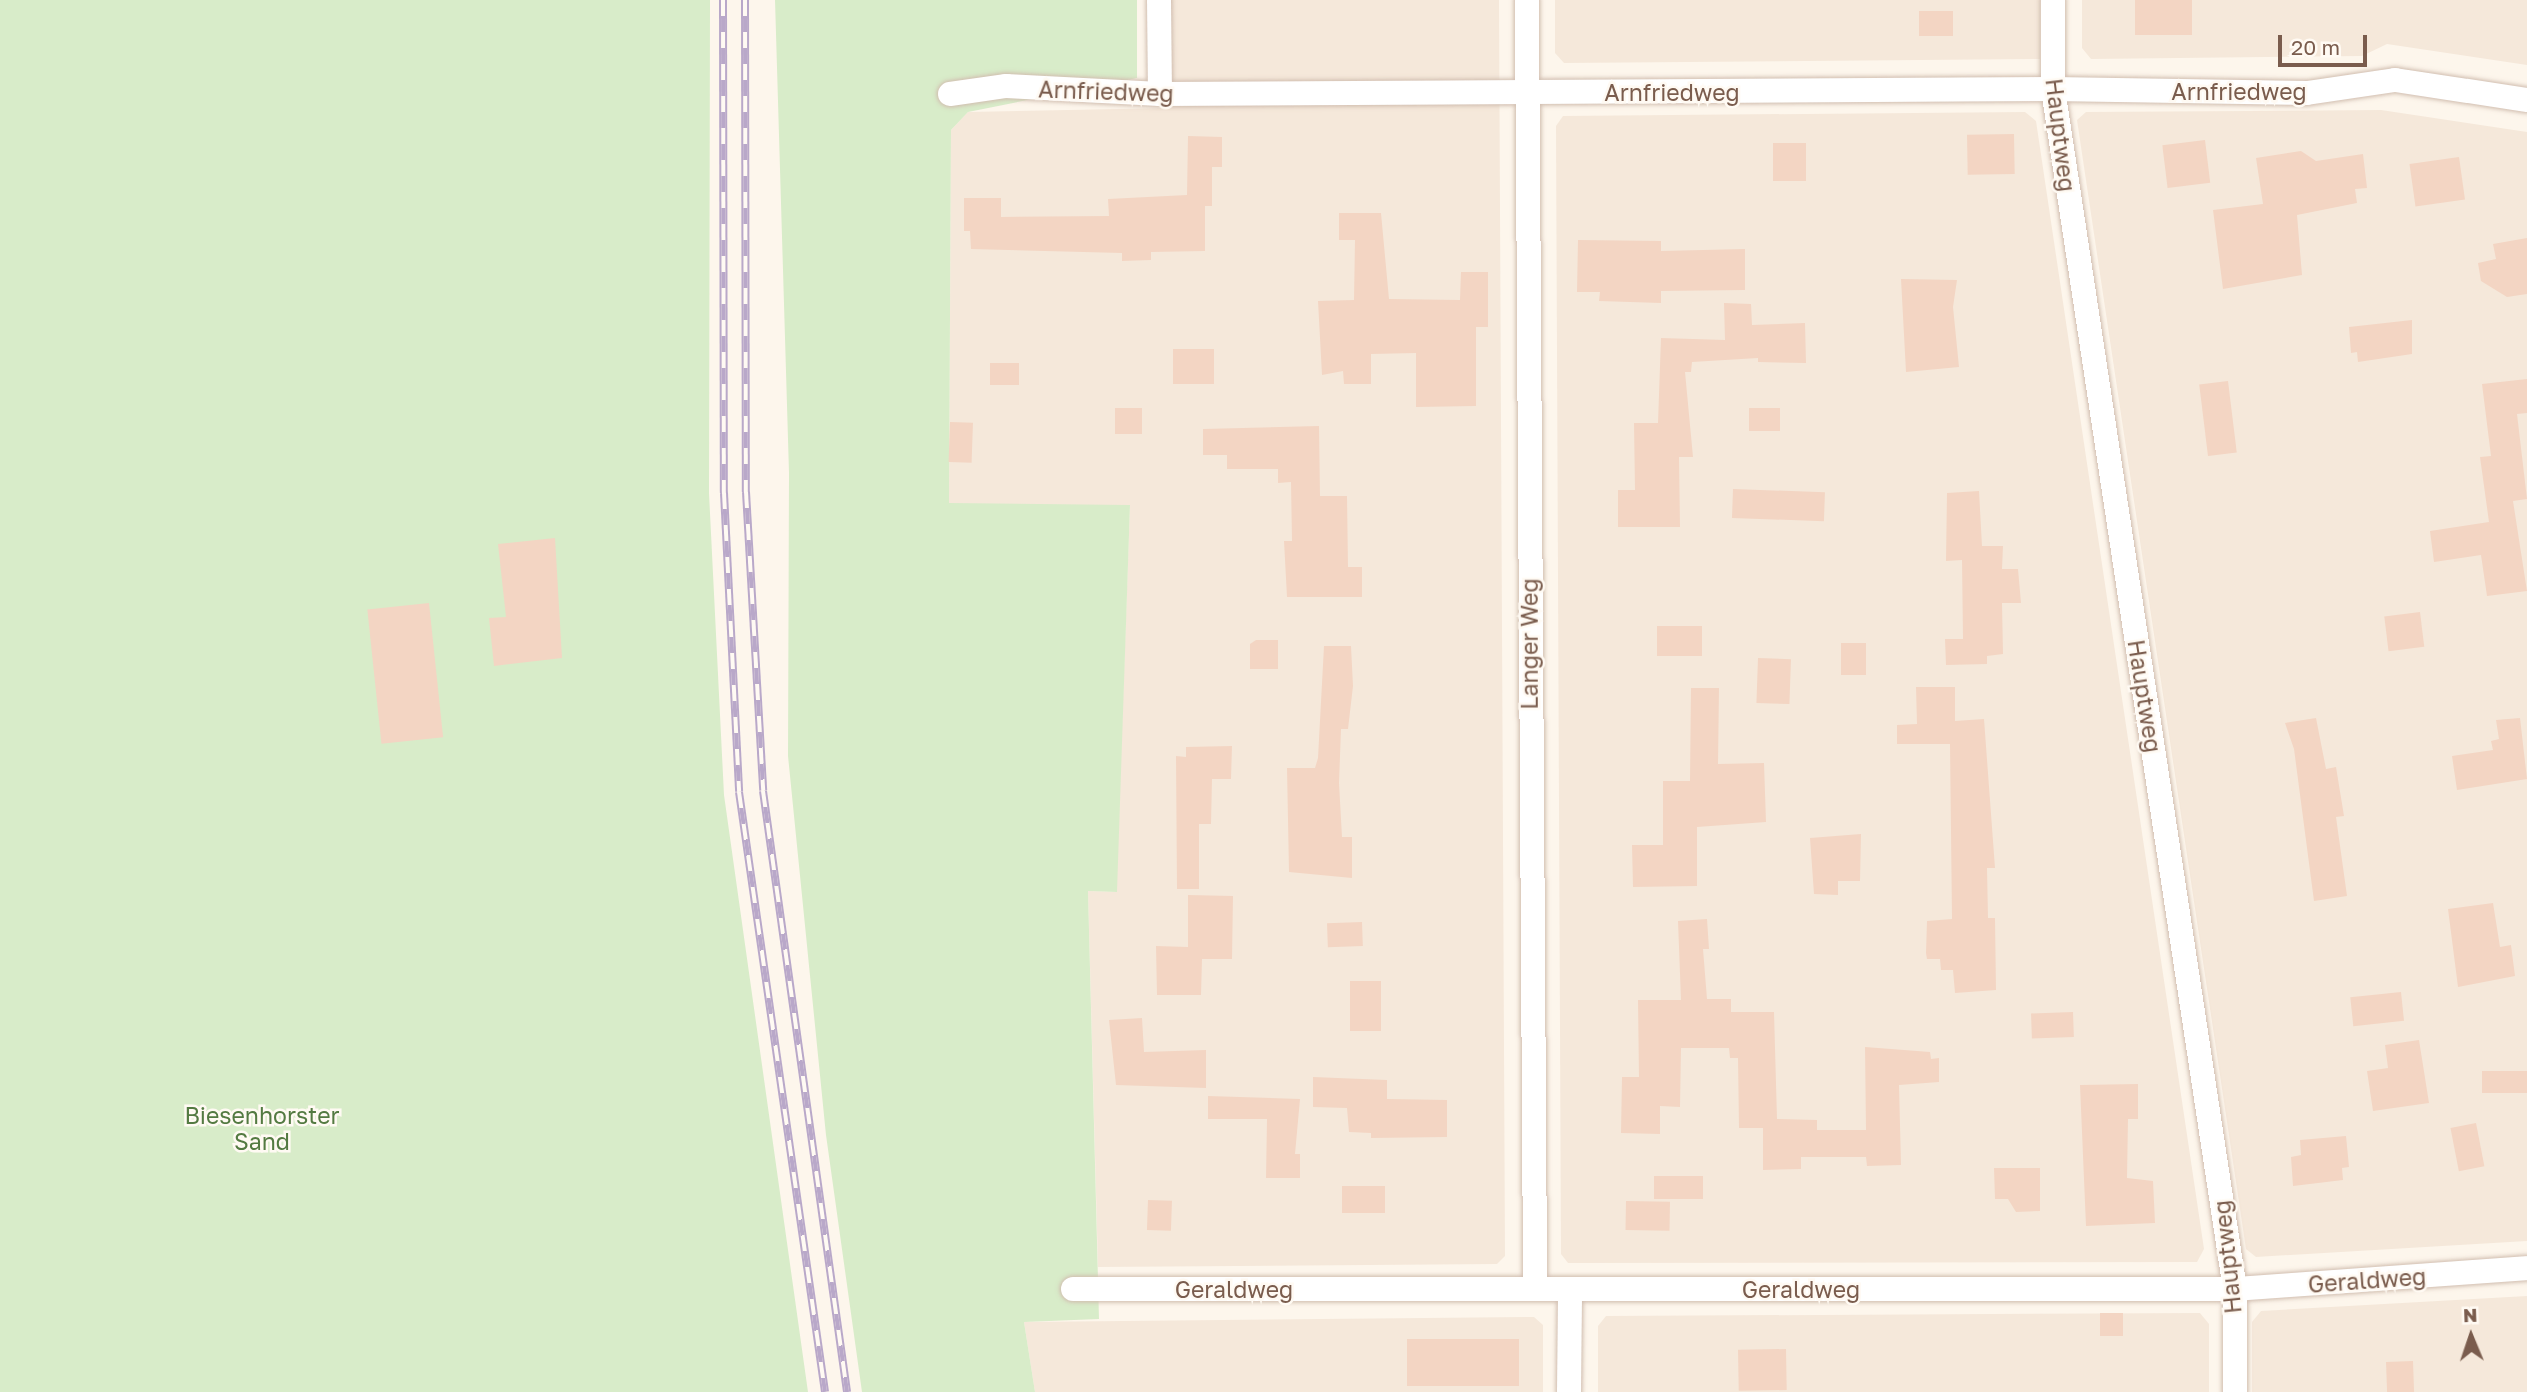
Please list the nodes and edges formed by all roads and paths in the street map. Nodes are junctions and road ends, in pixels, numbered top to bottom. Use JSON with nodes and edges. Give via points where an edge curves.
{"nodes":[{"id":1,"x":1159,"y":0,"type":"edge"},
{"id":2,"x":1527,"y":0,"type":"edge"},
{"id":3,"x":2053,"y":0,"type":"edge"},
{"id":4,"x":2053,"y":89,"type":"junction"},
{"id":5,"x":1527,"y":93,"type":"junction"},
{"id":6,"x":950,"y":94,"type":"dead end"},
{"id":7,"x":1160,"y":94,"type":"junction"},
{"id":8,"x":2527,"y":100,"type":"edge"},
{"id":9,"x":2527,"y":1268,"type":"edge"},
{"id":10,"x":1535,"y":1288,"type":"junction"},
{"id":11,"x":1073,"y":1289,"type":"dead end"},
{"id":12,"x":1570,"y":1289,"type":"junction"},
{"id":13,"x":2235,"y":1289,"type":"junction"},
{"id":14,"x":1569,"y":1392,"type":"edge"},
{"id":15,"x":2235,"y":1392,"type":"edge"}],
"edges":[{"from":1,"to":7,"type":"street"},
{"from":2,"to":5,"type":"street","name":"Langer Weg"},
{"from":3,"to":4,"type":"street","name":"Hauptweg"},
{"from":4,"to":5,"type":"street","name":"Arnfriedweg"},
{"from":4,"to":8,"type":"street","name":"Arnfriedweg","via":[[2307,93],[2395,80]]},
{"from":4,"to":13,"type":"street","name":"Hauptweg"},
{"from":5,"to":7,"type":"street","name":"Arnfriedweg"},
{"from":5,"to":10,"type":"street","name":"Langer Weg"},
{"from":6,"to":7,"type":"street","name":"Arnfriedweg","via":[[1006,86]]},
{"from":9,"to":13,"type":"street","name":"Geraldweg"},
{"from":10,"to":11,"type":"street","name":"Geraldweg"},
{"from":10,"to":12,"type":"street","name":"Geraldweg"},
{"from":12,"to":13,"type":"street","name":"Geraldweg"},
{"from":12,"to":14,"type":"street"},
{"from":13,"to":15,"type":"street","name":"Hauptweg"}]}
